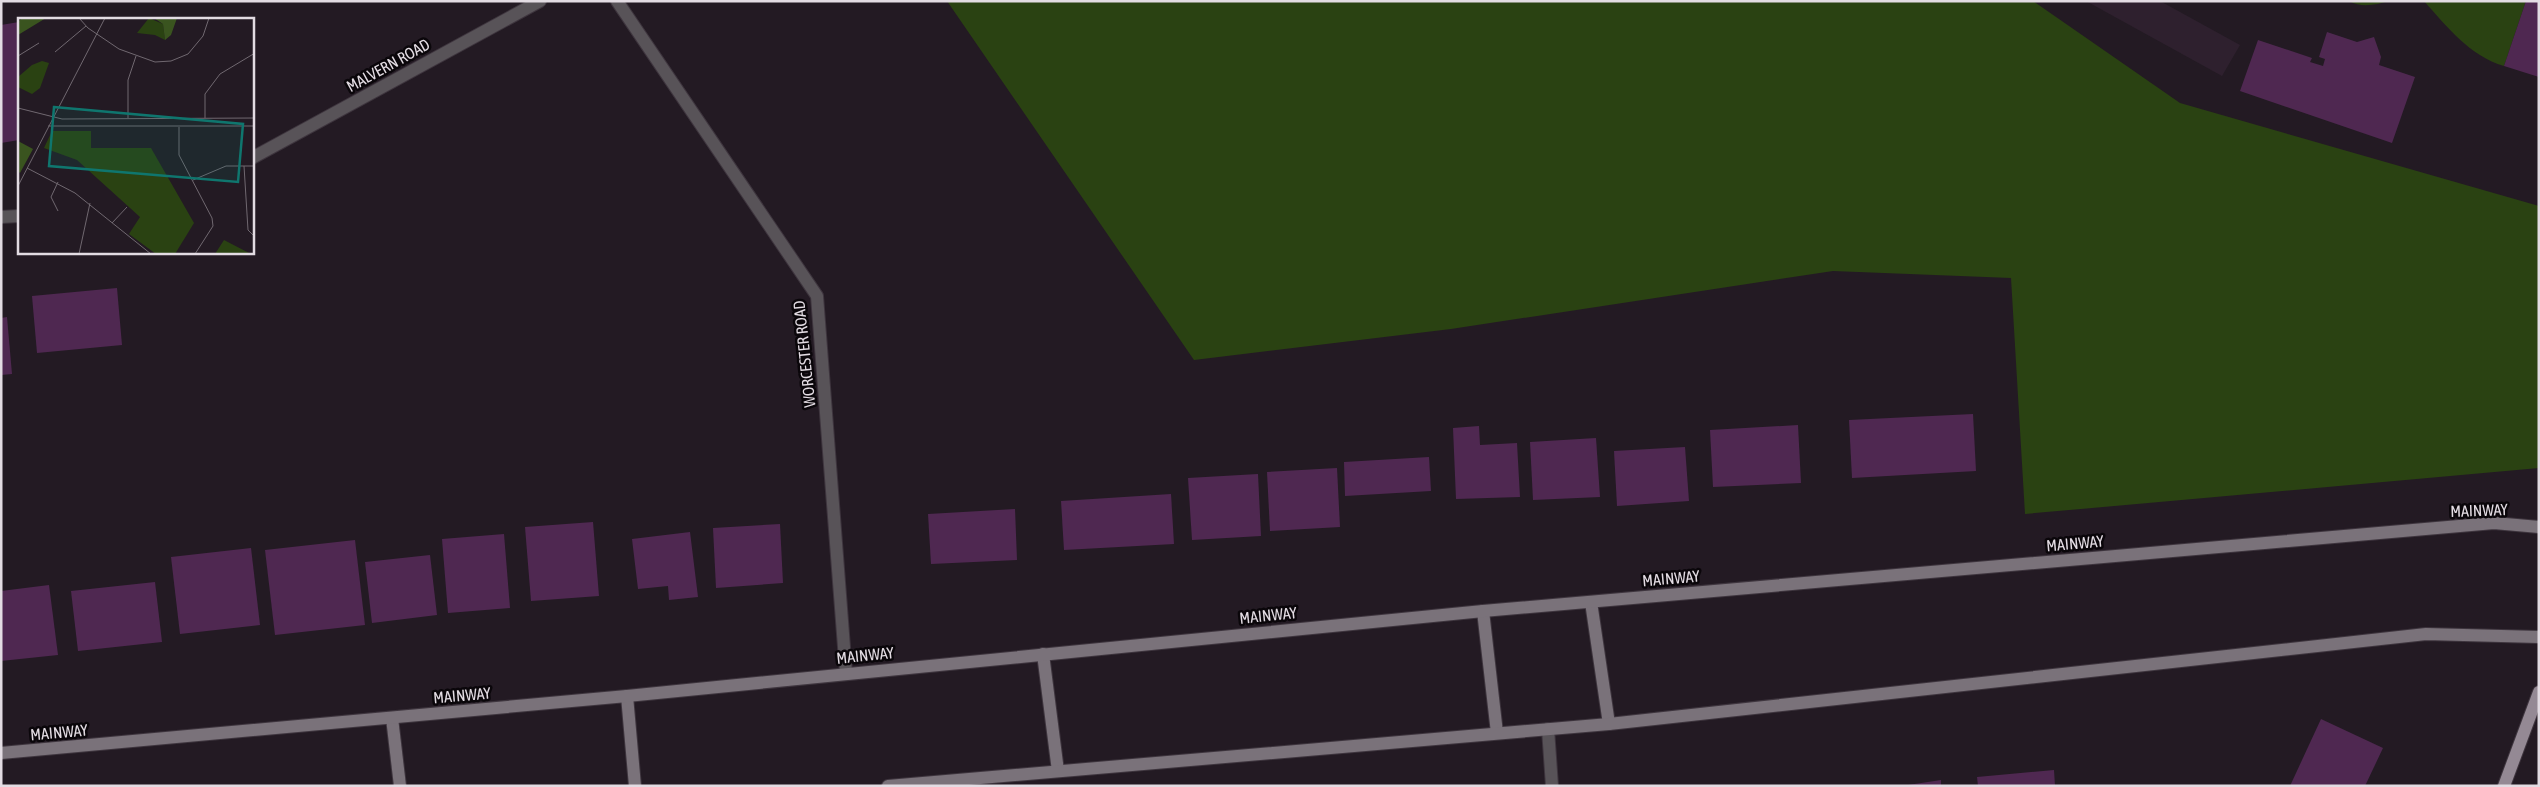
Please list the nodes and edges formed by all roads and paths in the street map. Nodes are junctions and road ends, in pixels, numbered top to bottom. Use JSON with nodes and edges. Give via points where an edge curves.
{"nodes":[{"id":1,"x":540,"y":1,"type":"edge"},
{"id":2,"x":617,"y":1,"type":"edge"},
{"id":3,"x":254,"y":157,"type":"edge"},
{"id":4,"x":18,"y":216,"type":"edge"},
{"id":5,"x":1,"y":217,"type":"edge"},
{"id":6,"x":2539,"y":528,"type":"edge"},
{"id":7,"x":1591,"y":602,"type":"junction"},
{"id":8,"x":1483,"y":610,"type":"junction"},
{"id":9,"x":2539,"y":637,"type":"edge"},
{"id":10,"x":1043,"y":654,"type":"junction"},
{"id":11,"x":846,"y":673,"type":"junction"},
{"id":12,"x":2539,"y":692,"type":"edge"},
{"id":13,"x":627,"y":696,"type":"junction"},
{"id":14,"x":392,"y":718,"type":"junction"},
{"id":15,"x":1609,"y":724,"type":"junction"},
{"id":16,"x":1548,"y":729,"type":"junction"},
{"id":17,"x":1497,"y":734,"type":"junction"},
{"id":18,"x":1,"y":754,"type":"edge"},
{"id":19,"x":1058,"y":771,"type":"junction"},
{"id":20,"x":400,"y":786,"type":"edge"},
{"id":21,"x":635,"y":786,"type":"edge"},
{"id":22,"x":888,"y":786,"type":"edge"},
{"id":23,"x":1552,"y":786,"type":"edge"},
{"id":24,"x":2504,"y":786,"type":"edge"}],
"edges":[{"from":1,"to":3,"type":"street","name":"MALVERN ROAD"},
{"from":2,"to":11,"type":"street","name":"WORCESTER ROAD","via":[[817,296]]},
{"from":4,"to":5,"type":"street"},
{"from":6,"to":7,"type":"street","name":"MAINWAY","via":[[2494,523]]},
{"from":7,"to":8,"type":"street","name":"MAINWAY"},
{"from":7,"to":15,"type":"street"},
{"from":8,"to":10,"type":"street","name":"MAINWAY"},
{"from":8,"to":17,"type":"street"},
{"from":9,"to":15,"type":"street","via":[[2426,634]]},
{"from":10,"to":11,"type":"street","name":"MAINWAY"},
{"from":10,"to":19,"type":"street"},
{"from":11,"to":13,"type":"street","name":"MAINWAY"},
{"from":12,"to":24,"type":"main road"},
{"from":13,"to":14,"type":"street","name":"MAINWAY"},
{"from":13,"to":21,"type":"street"},
{"from":14,"to":18,"type":"street","name":"MAINWAY"},
{"from":14,"to":20,"type":"street"},
{"from":15,"to":16,"type":"street"},
{"from":16,"to":17,"type":"street"},
{"from":16,"to":23,"type":"street"},
{"from":17,"to":19,"type":"street"},
{"from":19,"to":22,"type":"street"}]}
